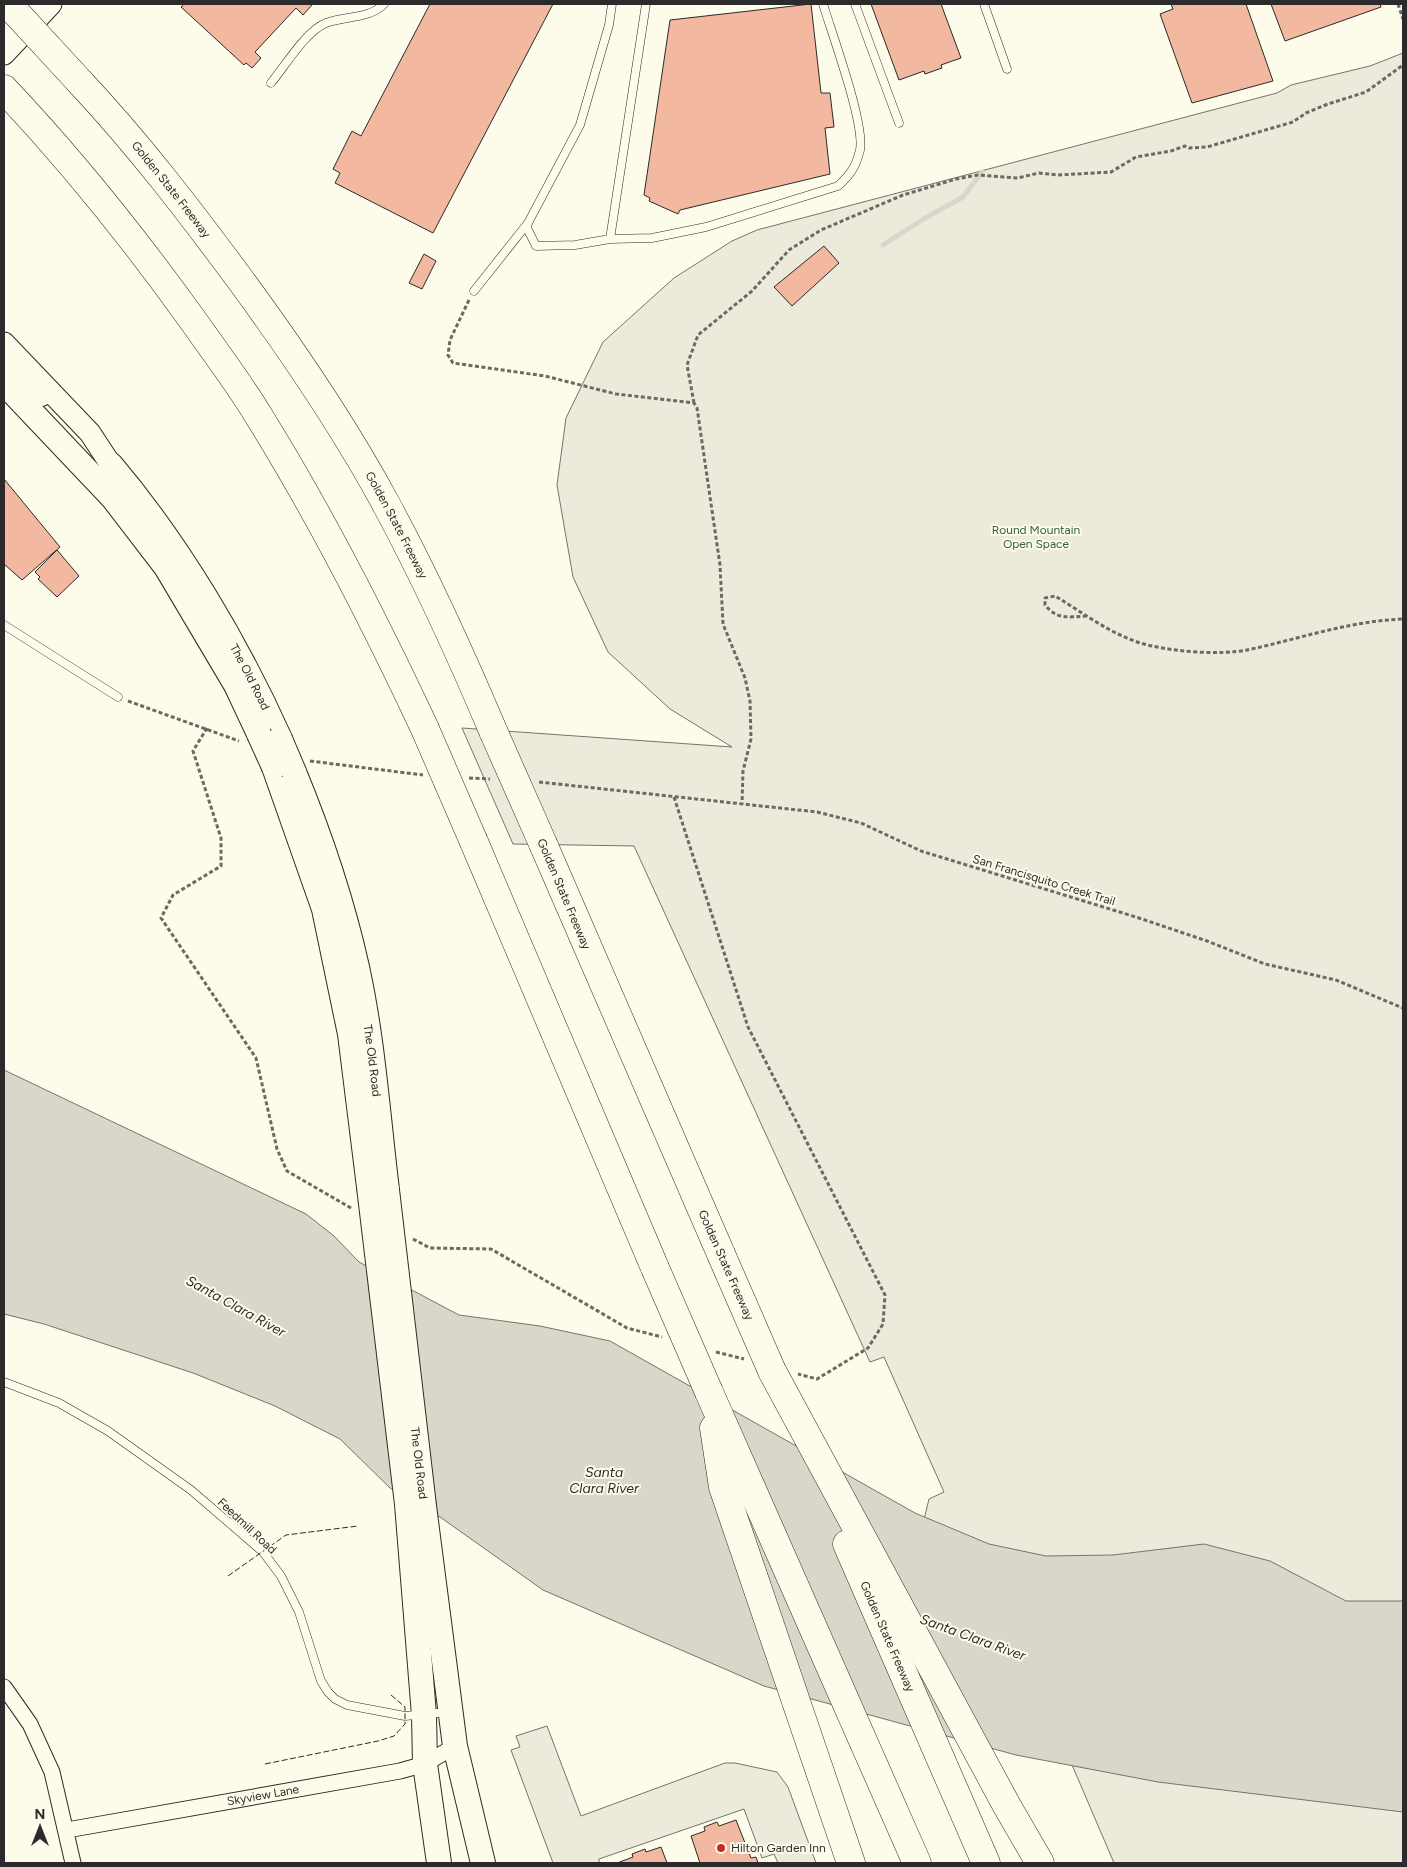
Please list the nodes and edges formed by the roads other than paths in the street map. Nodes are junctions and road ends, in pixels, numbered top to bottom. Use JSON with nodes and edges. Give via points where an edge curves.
{"nodes":[{"id":1,"x":10,"y":4,"type":"edge"},
{"id":2,"x":30,"y":4,"type":"edge"},
{"id":3,"x":49,"y":4,"type":"edge"},
{"id":4,"x":384,"y":4,"type":"edge"},
{"id":5,"x":612,"y":4,"type":"edge"},
{"id":6,"x":646,"y":4,"type":"edge"},
{"id":7,"x":823,"y":4,"type":"edge"},
{"id":8,"x":856,"y":4,"type":"edge"},
{"id":9,"x":984,"y":4,"type":"edge"},
{"id":10,"x":4,"y":10,"type":"edge"},
{"id":11,"x":4,"y":29,"type":"edge"},
{"id":12,"x":4,"y":44,"type":"edge"},
{"id":13,"x":4,"y":54,"type":"edge"},
{"id":14,"x":1008,"y":69,"type":"dead end"},
{"id":15,"x":271,"y":83,"type":"dead end"},
{"id":16,"x":4,"y":89,"type":"edge"},
{"id":17,"x":899,"y":123,"type":"dead end"},
{"id":18,"x":528,"y":223,"type":"junction"},
{"id":19,"x":610,"y":238,"type":"junction"},
{"id":20,"x":474,"y":291,"type":"road end"},
{"id":21,"x":4,"y":343,"type":"edge"},
{"id":22,"x":4,"y":358,"type":"edge"},
{"id":23,"x":4,"y":383,"type":"edge"},
{"id":24,"x":41,"y":394,"type":"joint"},
{"id":25,"x":111,"y":465,"type":"junction"},
{"id":26,"x":4,"y":625,"type":"edge"},
{"id":27,"x":118,"y":697,"type":"dead end"},
{"id":28,"x":269,"y":737,"type":"junction"},
{"id":29,"x":770,"y":1368,"type":"junction"},
{"id":30,"x":4,"y":1382,"type":"edge"},
{"id":31,"x":708,"y":1392,"type":"junction"},
{"id":32,"x":415,"y":1505,"type":"junction"},
{"id":33,"x":4,"y":1687,"type":"edge"},
{"id":34,"x":450,"y":1712,"type":"junction"},
{"id":35,"x":424,"y":1715,"type":"junction"},
{"id":36,"x":455,"y":1746,"type":"junction"},
{"id":37,"x":425,"y":1764,"type":"junction"},
{"id":38,"x":67,"y":1830,"type":"junction"},
{"id":39,"x":73,"y":1863,"type":"edge"},
{"id":40,"x":439,"y":1863,"type":"edge"},
{"id":41,"x":482,"y":1863,"type":"edge"},
{"id":42,"x":852,"y":1863,"type":"edge"},
{"id":43,"x":917,"y":1863,"type":"edge"},
{"id":44,"x":986,"y":1863,"type":"edge"},
{"id":45,"x":1040,"y":1863,"type":"edge"}],
"edges":[{"from":1,"to":10,"type":"main road"},
{"from":1,"to":29,"type":"highway","name":"Golden State Freeway","bridge":true,"via":[[119,123],[221,254],[350,442],[385,502],[421,570],[494,733]]},
{"from":2,"to":11,"type":"main road"},
{"from":3,"to":12,"type":"main road"},
{"from":3,"to":13,"type":"main road"},
{"from":4,"to":15,"type":"lane","via":[[374,11],[326,23],[315,29]]},
{"from":5,"to":18,"type":"lane","via":[[580,125]]},
{"from":6,"to":19,"type":"lane"},
{"from":7,"to":19,"type":"lane","via":[[857,117],[860,148],[853,172],[838,186],[706,227],[652,238]]},
{"from":8,"to":17,"type":"lane"},
{"from":9,"to":14,"type":"lane"},
{"from":16,"to":31,"type":"highway","bridge":true,"via":[[76,167],[161,277],[259,416],[362,597],[425,729]]},
{"from":18,"to":19,"type":"lane","via":[[527,228],[536,246],[575,245]]},
{"from":18,"to":20,"type":"lane"},
{"from":21,"to":25,"type":"main road","via":[[90,433]]},
{"from":22,"to":24,"type":"main road","name":"The Old Road"},
{"from":23,"to":28,"type":"main road","name":"The Old Road","via":[[113,498],[166,567]]},
{"from":24,"to":25,"type":"main road","name":"The Old Road"},
{"from":25,"to":28,"type":"main road","name":"The Old Road","via":[[188,570],[239,655]]},
{"from":26,"to":27,"type":"lane"},
{"from":28,"to":32,"type":"main road","name":"The Old Road","bridge":true,"via":[[313,819],[357,968],[368,1034],[378,1188]]},
{"from":29,"to":44,"type":"highway","name":"Golden State Freeway"},
{"from":29,"to":45,"type":"highway","via":[[1006,1806]]},
{"from":30,"to":35,"type":"lane","name":"Feedmill Road","via":[[59,1403],[108,1431],[191,1490],[263,1552],[281,1576],[299,1612],[321,1681],[335,1699],[347,1705],[405,1716]]},
{"from":31,"to":42,"type":"highway","via":[[723,1487]]},
{"from":31,"to":43,"type":"highway"},
{"from":32,"to":34,"type":"main road","name":"The Old Road"},
{"from":32,"to":35,"type":"main road","name":"The Old Road"},
{"from":33,"to":38,"type":"street","via":[[41,1746],[52,1772]]},
{"from":34,"to":35,"type":"lane","name":"Feedmill Road"},
{"from":34,"to":36,"type":"main road","name":"The Old Road"},
{"from":35,"to":37,"type":"main road","name":"The Old Road"},
{"from":36,"to":37,"type":"street","name":"Skyview Lane"},
{"from":36,"to":41,"type":"main road","name":"The Old Road"},
{"from":37,"to":38,"type":"street","name":"Skyview Lane"},
{"from":37,"to":40,"type":"main road","name":"The Old Road"},
{"from":38,"to":39,"type":"street"}]}
